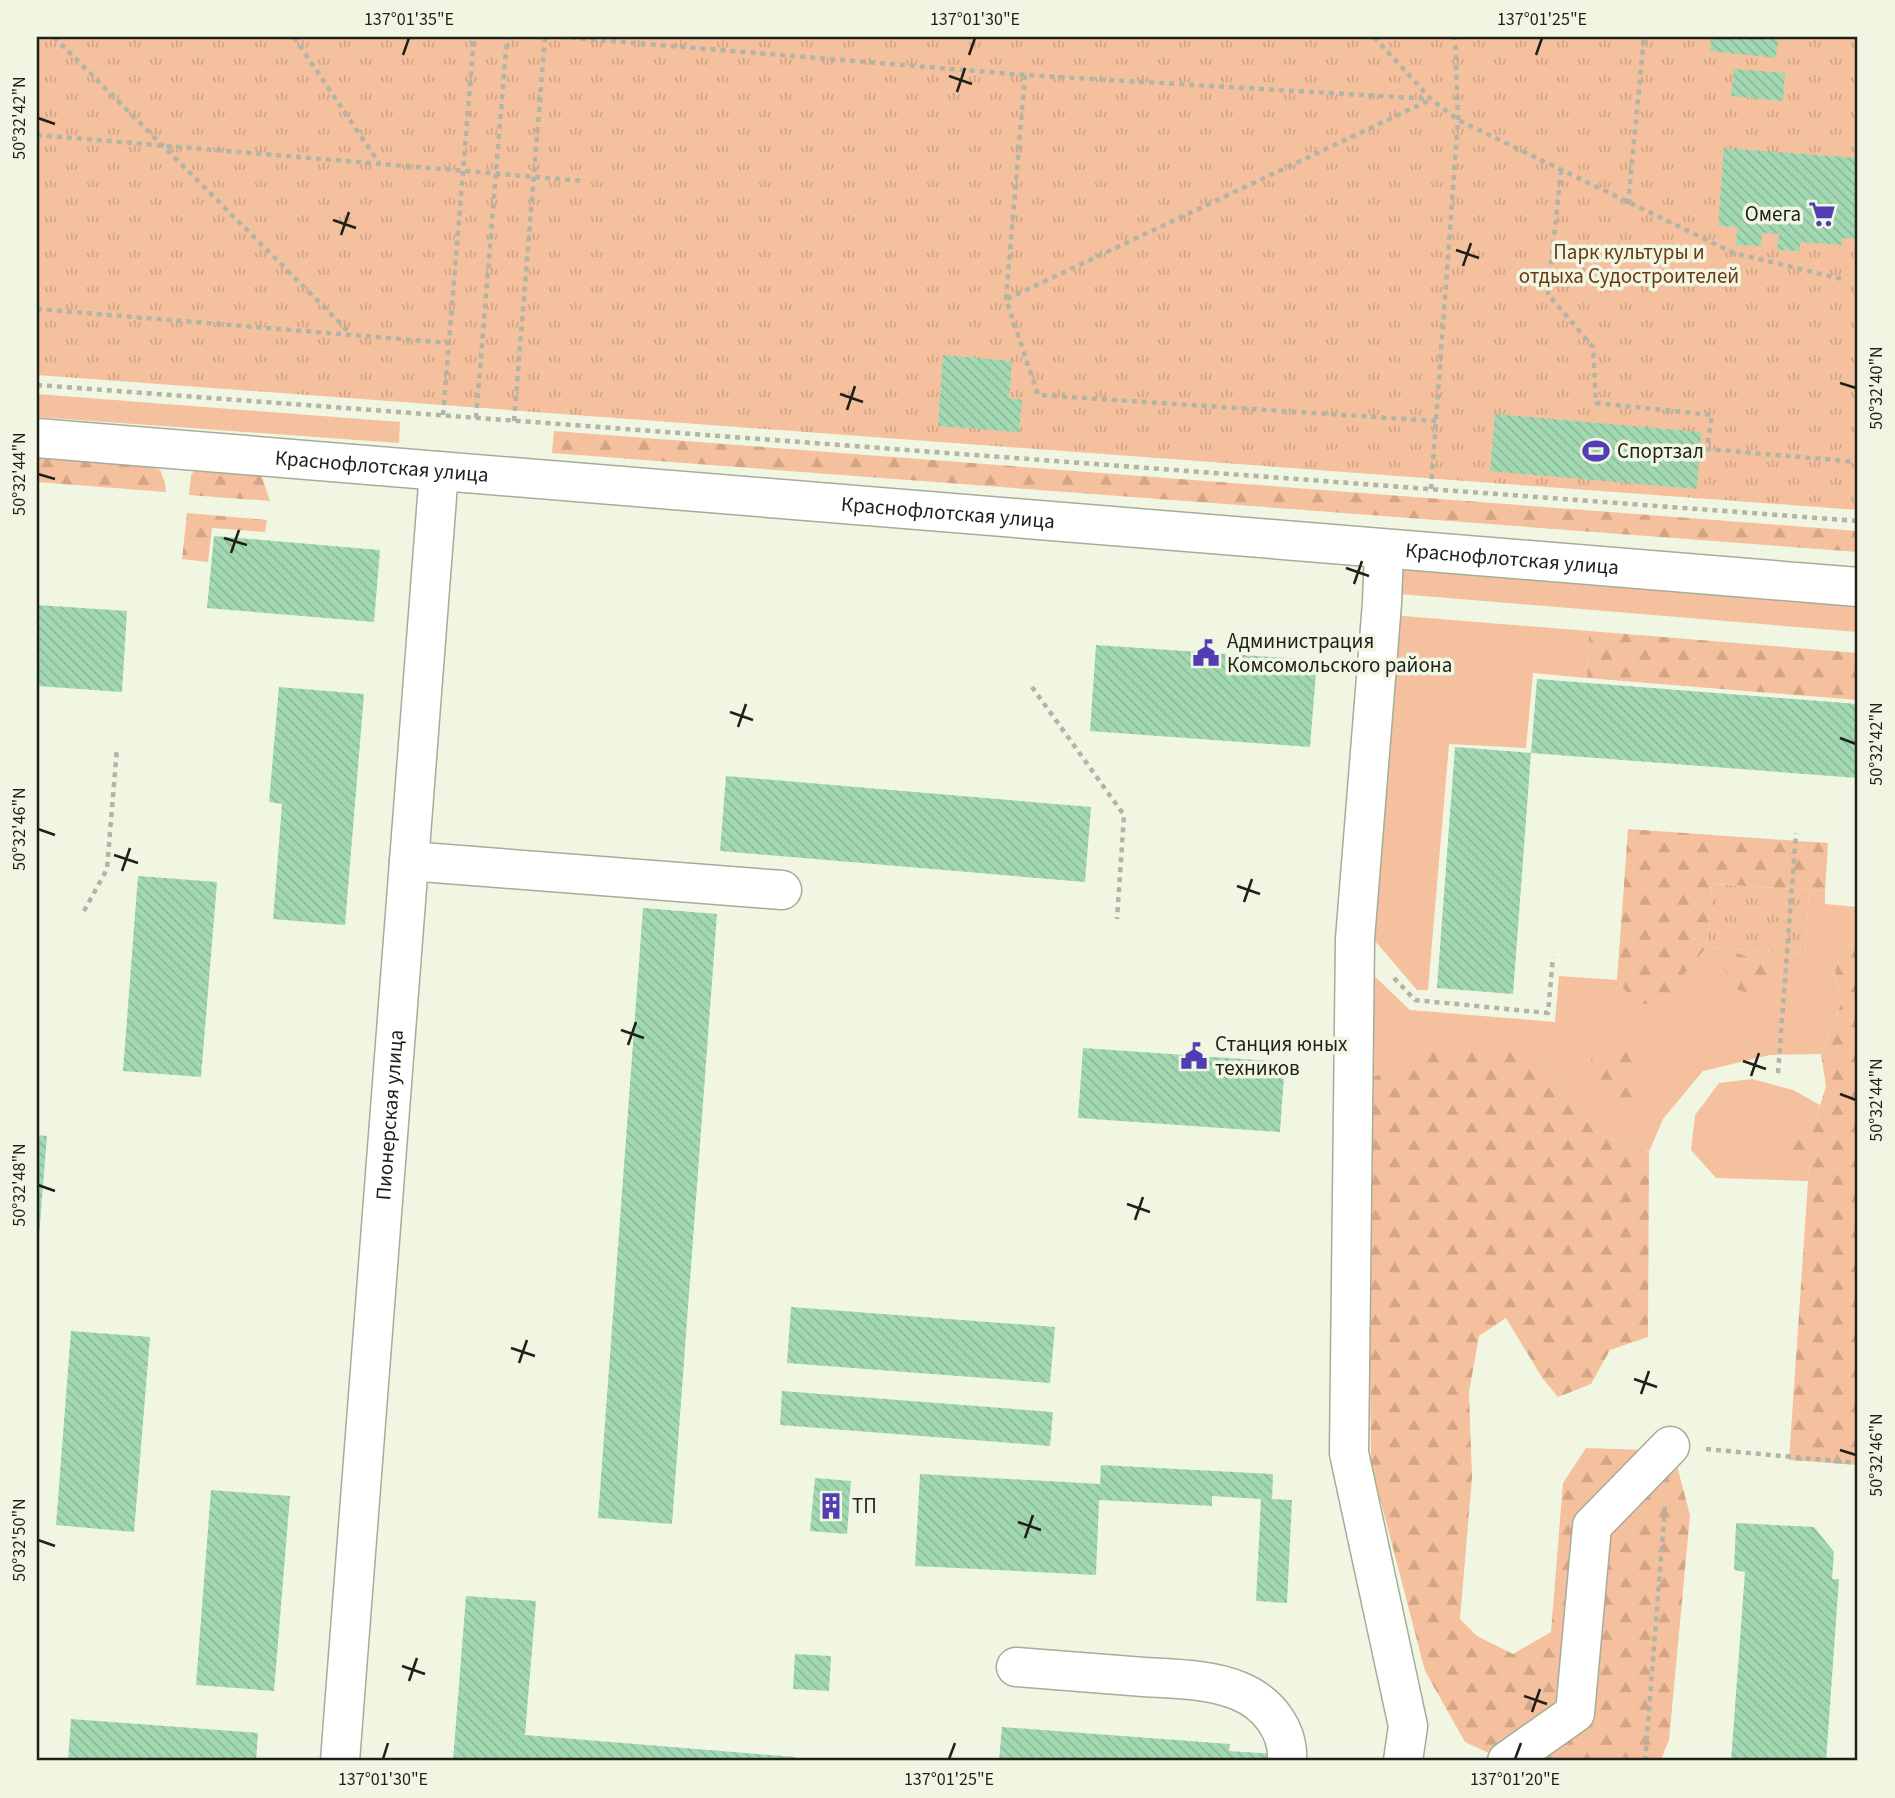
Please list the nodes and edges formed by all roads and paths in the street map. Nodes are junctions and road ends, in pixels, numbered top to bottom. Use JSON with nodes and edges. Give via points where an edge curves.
{"nodes":[{"id":1,"x":54,"y":37,"type":"edge"},
{"id":2,"x":294,"y":37,"type":"edge"},
{"id":3,"x":474,"y":37,"type":"edge"},
{"id":4,"x":507,"y":37,"type":"edge"},
{"id":5,"x":545,"y":37,"type":"edge"},
{"id":6,"x":561,"y":37,"type":"edge"},
{"id":7,"x":1374,"y":37,"type":"edge"},
{"id":8,"x":1455,"y":37,"type":"edge"},
{"id":9,"x":1644,"y":37,"type":"edge"},
{"id":10,"x":1025,"y":75,"type":"junction"},
{"id":11,"x":1430,"y":99,"type":"junction"},
{"id":12,"x":1458,"y":120,"type":"junction"},
{"id":13,"x":37,"y":135,"type":"edge"},
{"id":14,"x":162,"y":145,"type":"junction"},
{"id":15,"x":380,"y":163,"type":"junction"},
{"id":16,"x":463,"y":170,"type":"junction"},
{"id":17,"x":1561,"y":170,"type":"junction"},
{"id":18,"x":496,"y":173,"type":"junction"},
{"id":19,"x":534,"y":176,"type":"junction"},
{"id":20,"x":584,"y":181,"type":"dead end"},
{"id":21,"x":1628,"y":204,"type":"junction"},
{"id":22,"x":1846,"y":280,"type":"dead end"},
{"id":23,"x":1006,"y":299,"type":"junction"},
{"id":24,"x":37,"y":309,"type":"edge"},
{"id":25,"x":351,"y":334,"type":"junction"},
{"id":26,"x":449,"y":342,"type":"junction"},
{"id":27,"x":37,"y":385,"type":"edge"},
{"id":28,"x":443,"y":415,"type":"junction"},
{"id":29,"x":476,"y":418,"type":"junction"},
{"id":30,"x":514,"y":421,"type":"junction"},
{"id":31,"x":1436,"y":421,"type":"junction"},
{"id":32,"x":37,"y":438,"type":"edge"},
{"id":33,"x":1858,"y":462,"type":"edge"},
{"id":34,"x":439,"y":471,"type":"junction"},
{"id":35,"x":1431,"y":489,"type":"junction"},
{"id":36,"x":1858,"y":522,"type":"edge"},
{"id":37,"x":1384,"y":549,"type":"junction"},
{"id":38,"x":1858,"y":587,"type":"edge"},
{"id":39,"x":1032,"y":687,"type":"dead end"},
{"id":40,"x":117,"y":748,"type":"dead end"},
{"id":41,"x":1796,"y":833,"type":"dead end"},
{"id":42,"x":409,"y":861,"type":"junction"},
{"id":43,"x":782,"y":890,"type":"dead end"},
{"id":44,"x":84,"y":911,"type":"dead end"},
{"id":45,"x":1116,"y":919,"type":"dead end"},
{"id":46,"x":1355,"y":939,"type":"junction"},
{"id":47,"x":1553,"y":957,"type":"dead end"},
{"id":48,"x":1778,"y":1073,"type":"dead end"},
{"id":49,"x":1670,"y":1446,"type":"junction"},
{"id":50,"x":1858,"y":1463,"type":"edge"},
{"id":51,"x":1016,"y":1667,"type":"dead end"},
{"id":52,"x":340,"y":1761,"type":"edge"},
{"id":53,"x":1287,"y":1761,"type":"edge"},
{"id":54,"x":1403,"y":1761,"type":"edge"},
{"id":55,"x":1507,"y":1761,"type":"edge"},
{"id":56,"x":1645,"y":1761,"type":"edge"}],
"edges":[{"from":1,"to":14,"type":"path"},
{"from":2,"to":15,"type":"path"},
{"from":3,"to":16,"type":"path"},
{"from":4,"to":18,"type":"path"},
{"from":5,"to":19,"type":"path"},
{"from":6,"to":10,"type":"path"},
{"from":7,"to":11,"type":"path"},
{"from":8,"to":12,"type":"path"},
{"from":9,"to":21,"type":"path"},
{"from":10,"to":11,"type":"path"},
{"from":10,"to":23,"type":"path"},
{"from":11,"to":12,"type":"path"},
{"from":11,"to":23,"type":"path"},
{"from":12,"to":17,"type":"path"},
{"from":12,"to":31,"type":"path"},
{"from":13,"to":14,"type":"path"},
{"from":14,"to":15,"type":"path"},
{"from":14,"to":25,"type":"path"},
{"from":15,"to":16,"type":"path"},
{"from":16,"to":18,"type":"path"},
{"from":16,"to":26,"type":"path"},
{"from":17,"to":21,"type":"path"},
{"from":17,"to":33,"type":"path","via":[[1548,294],[1593,347],[1596,403],[1712,415],[1707,449]]},
{"from":18,"to":19,"type":"path"},
{"from":18,"to":29,"type":"path"},
{"from":19,"to":20,"type":"path"},
{"from":19,"to":30,"type":"path"},
{"from":21,"to":22,"type":"path","via":[[1734,253]]},
{"from":23,"to":31,"type":"path","via":[[1038,395]]},
{"from":24,"to":25,"type":"path"},
{"from":25,"to":26,"type":"path"},
{"from":26,"to":28,"type":"path"},
{"from":27,"to":28,"type":"path"},
{"from":28,"to":29,"type":"path"},
{"from":29,"to":30,"type":"path"},
{"from":30,"to":35,"type":"path"},
{"from":31,"to":35,"type":"path"},
{"from":32,"to":34,"type":"street","name":"Краснофлотская улица"},
{"from":34,"to":37,"type":"street","name":"Краснофлотская улица"},
{"from":34,"to":42,"type":"street","name":"Пионерская улица"},
{"from":35,"to":36,"type":"path"},
{"from":37,"to":38,"type":"street","name":"Краснофлотская улица"},
{"from":37,"to":46,"type":"street"},
{"from":39,"to":45,"type":"path","via":[[1125,815]]},
{"from":40,"to":44,"type":"path","via":[[107,869]]},
{"from":41,"to":48,"type":"path"},
{"from":42,"to":43,"type":"street"},
{"from":42,"to":52,"type":"street","name":"Пионерская улица"},
{"from":46,"to":47,"type":"path","via":[[1415,1000],[1548,1013]]},
{"from":46,"to":54,"type":"street","via":[[1349,1453],[1408,1726]]},
{"from":49,"to":50,"type":"path"},
{"from":49,"to":55,"type":"street","via":[[1592,1526],[1575,1713]]},
{"from":49,"to":56,"type":"path"},
{"from":51,"to":53,"type":"street","via":[[1195,1681],[1239,1691],[1258,1702],[1279,1724],[1288,1748]]}]}
